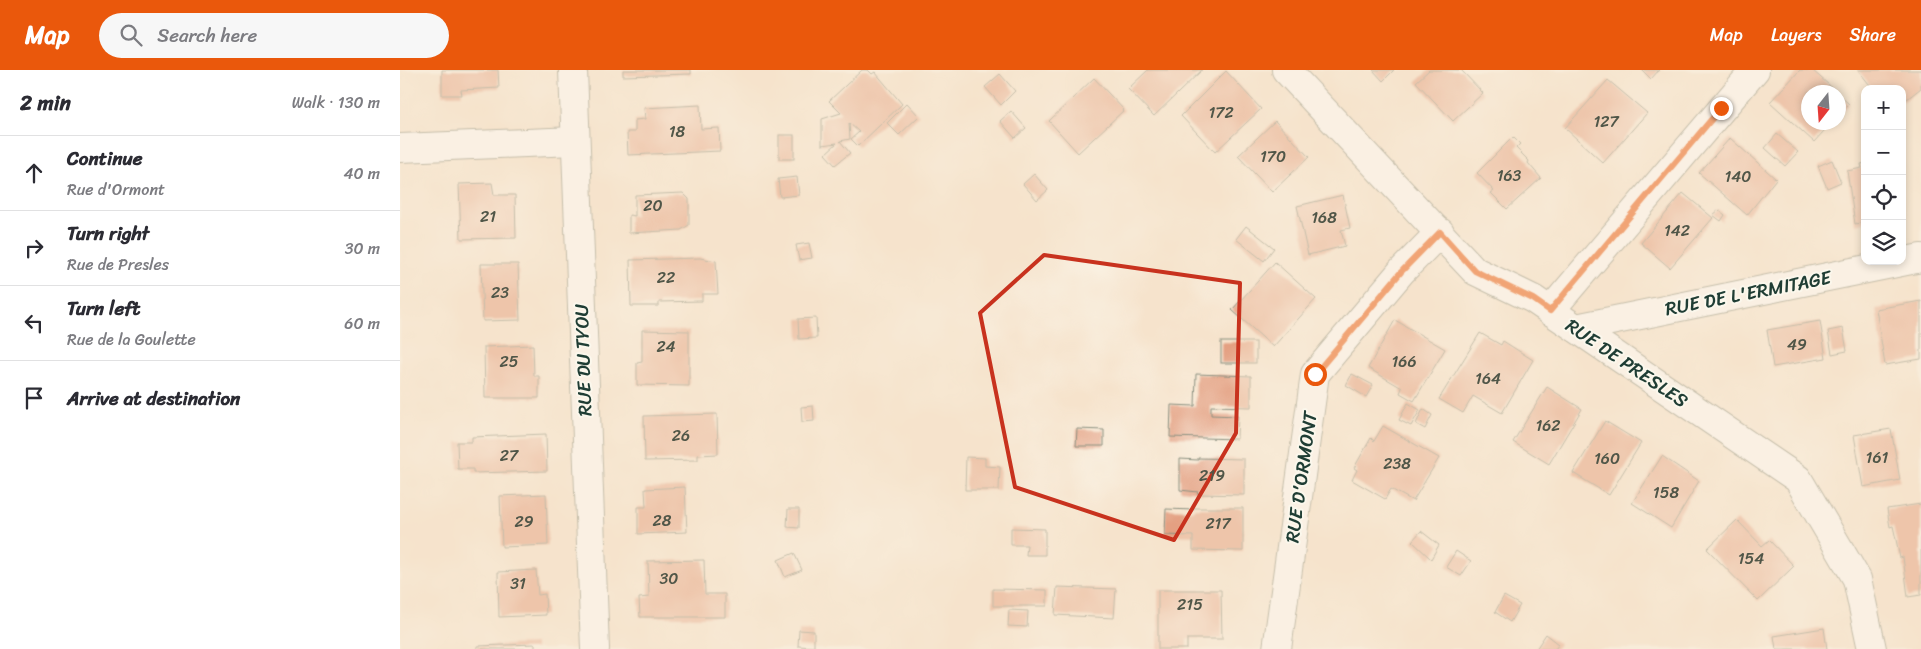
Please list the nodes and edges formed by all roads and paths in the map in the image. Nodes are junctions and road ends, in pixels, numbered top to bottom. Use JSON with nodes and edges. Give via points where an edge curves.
{"nodes":[{"id":1,"x":573,"y":70,"type":"edge"},
{"id":2,"x":1286,"y":70,"type":"edge"},
{"id":3,"x":1755,"y":70,"type":"edge"},
{"id":4,"x":575,"y":141,"type":"junction"},
{"id":5,"x":400,"y":148,"type":"edge"},
{"id":6,"x":1440,"y":232,"type":"junction"},
{"id":7,"x":1921,"y":258,"type":"edge"},
{"id":8,"x":1550,"y":311,"type":"junction"},
{"id":9,"x":1576,"y":328,"type":"junction"},
{"id":10,"x":595,"y":649,"type":"edge"},
{"id":11,"x":1277,"y":649,"type":"edge"},
{"id":12,"x":1872,"y":649,"type":"edge"}],
"edges":[{"from":1,"to":4,"type":"street","name":"RUE DU TYOU"},
{"from":2,"to":6,"type":"street","name":"RUE DE PRESLES"},
{"from":3,"to":8,"type":"street"},
{"from":4,"to":5,"type":"street"},
{"from":4,"to":10,"type":"street","name":"RUE DU TYOU"},
{"from":6,"to":8,"type":"street","name":"RUE DE PRESLES","via":[[1475,271],[1533,299]]},
{"from":6,"to":11,"type":"street","name":"RUE D'ORMONT","via":[[1401,272],[1315,374]]},
{"from":7,"to":9,"type":"street","name":"RUE DE L'ERMITAGE"},
{"from":8,"to":9,"type":"street","name":"RUE DE PRESLES"},
{"from":9,"to":12,"type":"street","name":"RUE DE PRESLES","via":[[1798,478],[1858,579]]}]}
